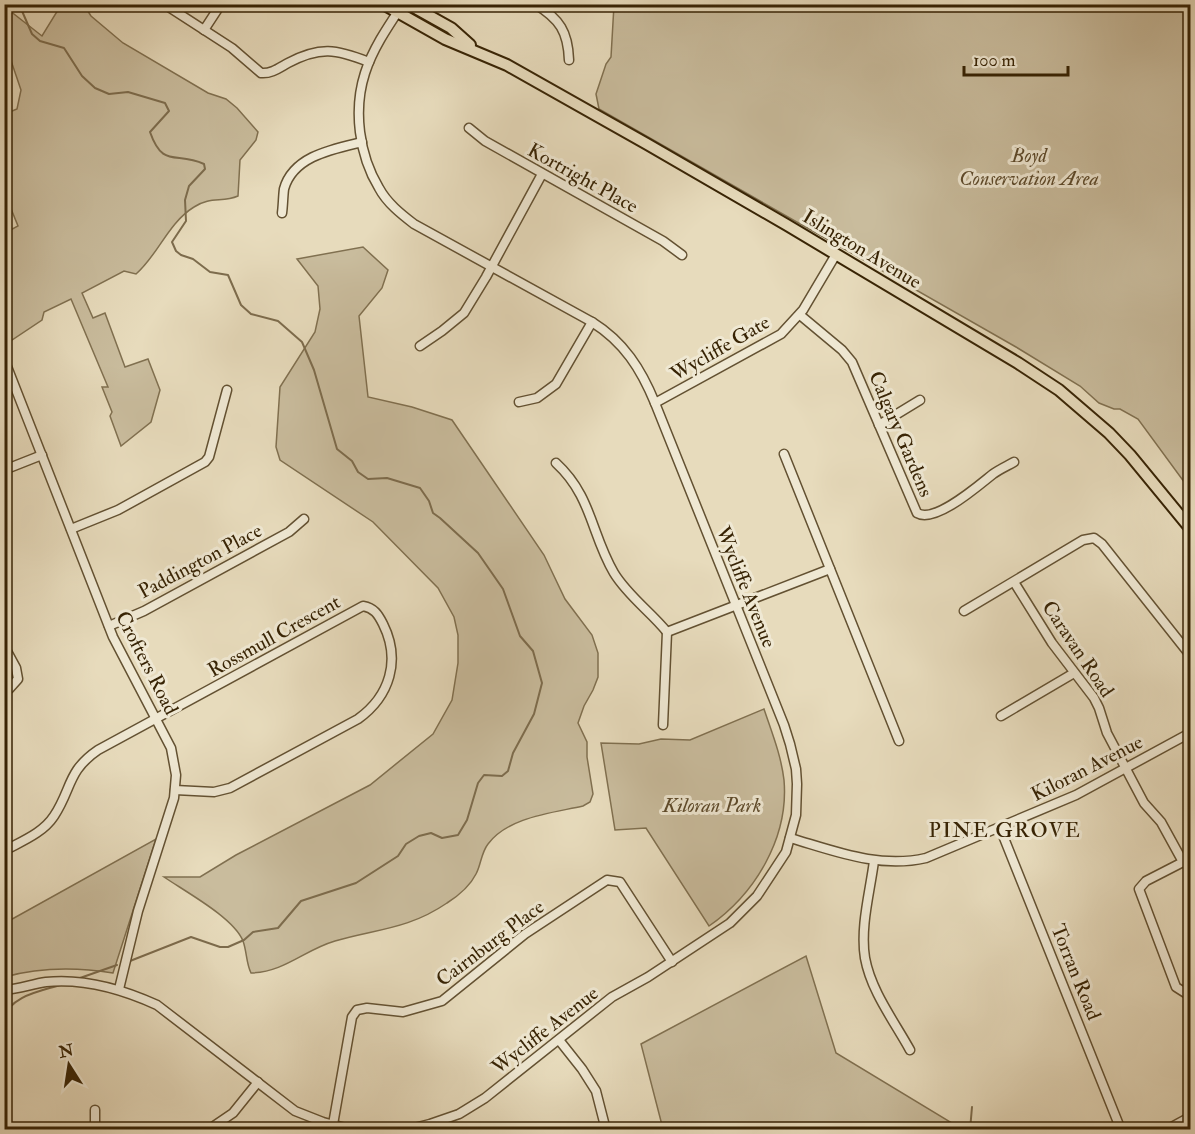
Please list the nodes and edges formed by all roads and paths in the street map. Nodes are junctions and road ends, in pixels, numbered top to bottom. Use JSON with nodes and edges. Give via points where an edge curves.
{"nodes":[{"id":1,"x":164,"y":4,"type":"edge"},
{"id":2,"x":220,"y":4,"type":"edge"},
{"id":3,"x":383,"y":4,"type":"edge"},
{"id":4,"x":408,"y":4,"type":"edge"},
{"id":5,"x":535,"y":4,"type":"edge"},
{"id":6,"x":400,"y":9,"type":"edge"},
{"id":7,"x":204,"y":30,"type":"junction"},
{"id":8,"x":477,"y":51,"type":"junction"},
{"id":9,"x":569,"y":60,"type":"dead end"},
{"id":10,"x":369,"y":62,"type":"junction"},
{"id":11,"x":469,"y":128,"type":"dead end"},
{"id":12,"x":362,"y":142,"type":"junction"},
{"id":13,"x":542,"y":174,"type":"junction"},
{"id":14,"x":282,"y":213,"type":"dead end"},
{"id":15,"x":682,"y":255,"type":"dead end"},
{"id":16,"x":835,"y":256,"type":"junction"},
{"id":17,"x":492,"y":266,"type":"junction"},
{"id":18,"x":800,"y":315,"type":"junction"},
{"id":19,"x":592,"y":322,"type":"junction"},
{"id":20,"x":420,"y":346,"type":"dead end"},
{"id":21,"x":4,"y":358,"type":"edge"},
{"id":22,"x":227,"y":390,"type":"dead end"},
{"id":23,"x":920,"y":400,"type":"dead end"},
{"id":24,"x":519,"y":402,"type":"dead end"},
{"id":25,"x":655,"y":403,"type":"junction"},
{"id":26,"x":879,"y":425,"type":"junction"},
{"id":27,"x":784,"y":454,"type":"dead end"},
{"id":28,"x":42,"y":455,"type":"junction"},
{"id":29,"x":1014,"y":462,"type":"dead end"},
{"id":30,"x":556,"y":463,"type":"dead end"},
{"id":31,"x":4,"y":470,"type":"edge"},
{"id":32,"x":304,"y":519,"type":"dead end"},
{"id":33,"x":1191,"y":528,"type":"edge"},
{"id":34,"x":71,"y":529,"type":"junction"},
{"id":35,"x":830,"y":569,"type":"junction"},
{"id":36,"x":1014,"y":582,"type":"junction"},
{"id":37,"x":735,"y":605,"type":"junction"},
{"id":38,"x":964,"y":611,"type":"dead end"},
{"id":39,"x":109,"y":626,"type":"junction"},
{"id":40,"x":667,"y":632,"type":"junction"},
{"id":41,"x":4,"y":646,"type":"edge"},
{"id":42,"x":1191,"y":655,"type":"edge"},
{"id":43,"x":1074,"y":673,"type":"junction"},
{"id":44,"x":4,"y":692,"type":"edge"},
{"id":45,"x":1001,"y":716,"type":"dead end"},
{"id":46,"x":156,"y":719,"type":"junction"},
{"id":47,"x":663,"y":725,"type":"dead end"},
{"id":48,"x":1191,"y":733,"type":"edge"},
{"id":49,"x":899,"y":741,"type":"dead end"},
{"id":50,"x":1127,"y":768,"type":"junction"},
{"id":51,"x":176,"y":790,"type":"junction"},
{"id":52,"x":1000,"y":828,"type":"junction"},
{"id":53,"x":790,"y":838,"type":"junction"},
{"id":54,"x":4,"y":851,"type":"edge"},
{"id":55,"x":1187,"y":860,"type":"edge"},
{"id":56,"x":874,"y":861,"type":"junction"},
{"id":57,"x":672,"y":962,"type":"junction"},
{"id":58,"x":119,"y":989,"type":"junction"},
{"id":59,"x":7,"y":992,"type":"edge"},
{"id":60,"x":1191,"y":993,"type":"edge"},
{"id":61,"x":559,"y":1040,"type":"junction"},
{"id":62,"x":910,"y":1050,"type":"dead end"},
{"id":63,"x":258,"y":1082,"type":"junction"},
{"id":64,"x":95,"y":1110,"type":"dead end"},
{"id":65,"x":1191,"y":1117,"type":"edge"},
{"id":66,"x":333,"y":1127,"type":"edge"},
{"id":67,"x":95,"y":1130,"type":"edge"},
{"id":68,"x":208,"y":1130,"type":"edge"},
{"id":69,"x":353,"y":1130,"type":"edge"},
{"id":70,"x":406,"y":1130,"type":"edge"},
{"id":71,"x":606,"y":1130,"type":"edge"},
{"id":72,"x":1121,"y":1130,"type":"edge"},
{"id":73,"x":1166,"y":1130,"type":"edge"}],
"edges":[{"from":1,"to":7,"type":"street"},
{"from":2,"to":7,"type":"street"},
{"from":3,"to":6,"type":"main road","name":"Islington Avenue"},
{"from":4,"to":8,"type":"main road","name":"Islington Avenue","via":[[451,28]]},
{"from":5,"to":9,"type":"street","via":[[564,30]]},
{"from":6,"to":8,"type":"main road","name":"Islington Avenue","via":[[445,39]]},
{"from":6,"to":10,"type":"street","name":"Wycliffe Avenue"},
{"from":7,"to":10,"type":"street","via":[[261,73],[267,74],[318,51],[339,51]]},
{"from":8,"to":16,"type":"main road","name":"Islington Avenue","via":[[647,144]]},
{"from":10,"to":12,"type":"street","name":"Wycliffe Avenue","via":[[360,97]]},
{"from":11,"to":13,"type":"street","name":"Kortright Place"},
{"from":12,"to":14,"type":"street","via":[[312,156],[293,171],[285,188]]},
{"from":12,"to":17,"type":"street","name":"Wycliffe Avenue","via":[[379,189],[394,207],[414,224]]},
{"from":13,"to":15,"type":"street","name":"Kortright Place"},
{"from":13,"to":17,"type":"street"},
{"from":16,"to":18,"type":"street","name":"Wycliffe Gate"},
{"from":16,"to":33,"type":"main road","name":"Islington Avenue","via":[[1059,390],[1130,455]]},
{"from":17,"to":19,"type":"street","name":"Wycliffe Avenue"},
{"from":17,"to":20,"type":"street","via":[[464,312]]},
{"from":18,"to":25,"type":"street","name":"Wycliffe Gate","via":[[777,337]]},
{"from":18,"to":26,"type":"street","name":"Calgary Gardens","via":[[852,362]]},
{"from":19,"to":24,"type":"street","via":[[556,384],[537,398]]},
{"from":19,"to":25,"type":"street","name":"Wycliffe Avenue","via":[[626,349]]},
{"from":21,"to":28,"type":"street","name":"Crofters Road"},
{"from":22,"to":34,"type":"street","via":[[205,462],[118,510]]},
{"from":23,"to":26,"type":"street"},
{"from":25,"to":37,"type":"street","name":"Wycliffe Avenue"},
{"from":26,"to":29,"type":"street","name":"Calgary Gardens","via":[[909,498],[921,516],[961,500]]},
{"from":27,"to":35,"type":"street"},
{"from":28,"to":31,"type":"street"},
{"from":28,"to":34,"type":"street","name":"Crofters Road"},
{"from":30,"to":40,"type":"street","via":[[581,494],[608,561],[621,582]]},
{"from":32,"to":39,"type":"street","name":"Paddington Place","via":[[289,532]]},
{"from":34,"to":39,"type":"street","name":"Crofters Road"},
{"from":35,"to":37,"type":"street"},
{"from":35,"to":49,"type":"street"},
{"from":36,"to":38,"type":"street"},
{"from":36,"to":42,"type":"street","via":[[1083,540],[1094,538]]},
{"from":36,"to":43,"type":"street","name":"Caravan Road"},
{"from":37,"to":40,"type":"street"},
{"from":37,"to":53,"type":"street","name":"Wycliffe Avenue","via":[[790,744],[796,769],[797,800]]},
{"from":39,"to":46,"type":"street","name":"Crofters Road"},
{"from":40,"to":47,"type":"street"},
{"from":41,"to":44,"type":"street","via":[[18,679]]},
{"from":43,"to":45,"type":"street"},
{"from":43,"to":50,"type":"street","name":"Caravan Road","via":[[1100,708],[1107,733]]},
{"from":46,"to":51,"type":"street","name":"Crofters Road","via":[[171,748]]},
{"from":46,"to":51,"type":"street","name":"Rossmull Crescent","via":[[363,606],[376,612],[385,628],[392,668],[384,691],[369,711],[230,788],[214,792]]},
{"from":46,"to":54,"type":"street","via":[[88,756],[75,770],[48,824]]},
{"from":48,"to":50,"type":"street","name":"Kiloran Avenue"},
{"from":50,"to":52,"type":"street","name":"Kiloran Avenue"},
{"from":50,"to":55,"type":"street","name":"Caravan Road","via":[[1144,803]]},
{"from":51,"to":58,"type":"street","name":"Crofters Road","via":[[138,911]]},
{"from":52,"to":56,"type":"street","name":"Kiloran Avenue","via":[[926,858]]},
{"from":52,"to":72,"type":"street","name":"Torran Road"},
{"from":53,"to":56,"type":"street","name":"Kiloran Avenue"},
{"from":53,"to":57,"type":"street","name":"Wycliffe Avenue","via":[[786,852],[757,896],[730,923]]},
{"from":55,"to":60,"type":"street","via":[[1139,889],[1176,987]]},
{"from":56,"to":62,"type":"street","via":[[864,934],[865,958],[878,994]]},
{"from":57,"to":61,"type":"street","name":"Wycliffe Avenue","via":[[612,998]]},
{"from":57,"to":66,"type":"street","name":"Cairnburg Place","via":[[620,882],[607,879],[525,934],[442,1001],[403,1012],[357,1010],[352,1017]]},
{"from":58,"to":59,"type":"street","via":[[59,981]]},
{"from":58,"to":63,"type":"street","via":[[157,1005]]},
{"from":61,"to":70,"type":"street","name":"Wycliffe Avenue","via":[[459,1114]]},
{"from":61,"to":71,"type":"street","via":[[596,1091]]},
{"from":63,"to":66,"type":"street","via":[[295,1111]]},
{"from":63,"to":68,"type":"street","via":[[233,1113]]},
{"from":64,"to":67,"type":"street"},
{"from":65,"to":73,"type":"street"},
{"from":66,"to":69,"type":"street"}]}
